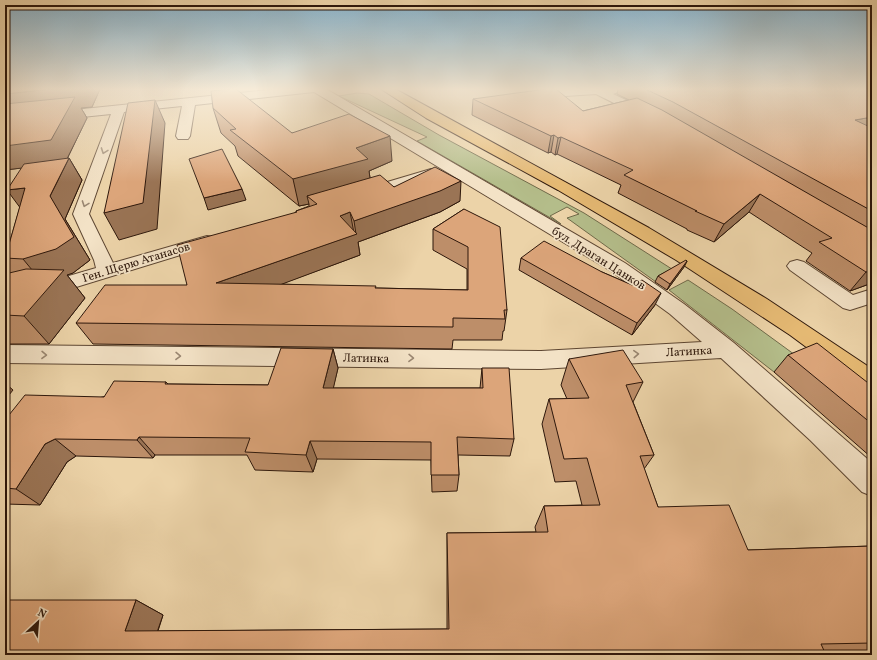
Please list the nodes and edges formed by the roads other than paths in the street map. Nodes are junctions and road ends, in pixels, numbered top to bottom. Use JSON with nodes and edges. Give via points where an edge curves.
{"nodes":[{"id":1,"x":16,"y":120,"type":"edge"},
{"id":2,"x":115,"y":120,"type":"edge"},
{"id":3,"x":186,"y":120,"type":"edge"},
{"id":4,"x":369,"y":120,"type":"edge"},
{"id":5,"x":382,"y":120,"type":"edge"},
{"id":6,"x":440,"y":120,"type":"edge"},
{"id":7,"x":657,"y":120,"type":"edge"},
{"id":8,"x":5,"y":121,"type":"edge"},
{"id":9,"x":662,"y":122,"type":"edge"},
{"id":10,"x":183,"y":136,"type":"dead end"},
{"id":11,"x":417,"y":138,"type":"dead end"},
{"id":12,"x":450,"y":168,"type":"junction"},
{"id":13,"x":350,"y":198,"type":"edge"},
{"id":14,"x":547,"y":208,"type":"dead end"},
{"id":15,"x":221,"y":237,"type":"edge"},
{"id":16,"x":797,"y":266,"type":"dead end"},
{"id":17,"x":620,"y":269,"type":"junction"},
{"id":18,"x":106,"y":271,"type":"junction"},
{"id":19,"x":872,"y":296,"type":"edge"},
{"id":20,"x":8,"y":302,"type":"edge"},
{"id":21,"x":726,"y":349,"type":"junction"},
{"id":22,"x":5,"y":354,"type":"edge"},
{"id":23,"x":872,"y":382,"type":"edge"},
{"id":24,"x":872,"y":482,"type":"edge"}],
"edges":[{"from":1,"to":8,"type":"street"},
{"from":2,"to":18,"type":"street","one_way":true,"via":[[81,214]]},
{"from":3,"to":10,"type":"street"},
{"from":4,"to":12,"type":"street","name":"бул. Драган Цанков"},
{"from":5,"to":11,"type":"street"},
{"from":6,"to":23,"type":"main road","via":[[564,187],[710,273],[830,351]]},
{"from":7,"to":9,"type":"street"},
{"from":12,"to":13,"type":"street"},
{"from":12,"to":17,"type":"street","name":"бул. Драган Цанков"},
{"from":14,"to":17,"type":"street"},
{"from":15,"to":18,"type":"street","name":"Ген. Щерю Атанасов"},
{"from":16,"to":19,"type":"street","via":[[850,303]]},
{"from":17,"to":21,"type":"street","name":"бул. Драган Цанков","via":[[677,309]]},
{"from":18,"to":20,"type":"street","name":"Ген. Щерю Атанасов"},
{"from":22,"to":21,"type":"street","name":"Латинка","one_way":true,"via":[[541,360]]},
{"from":21,"to":24,"type":"street","name":"бул. Драган Цанков"}]}
